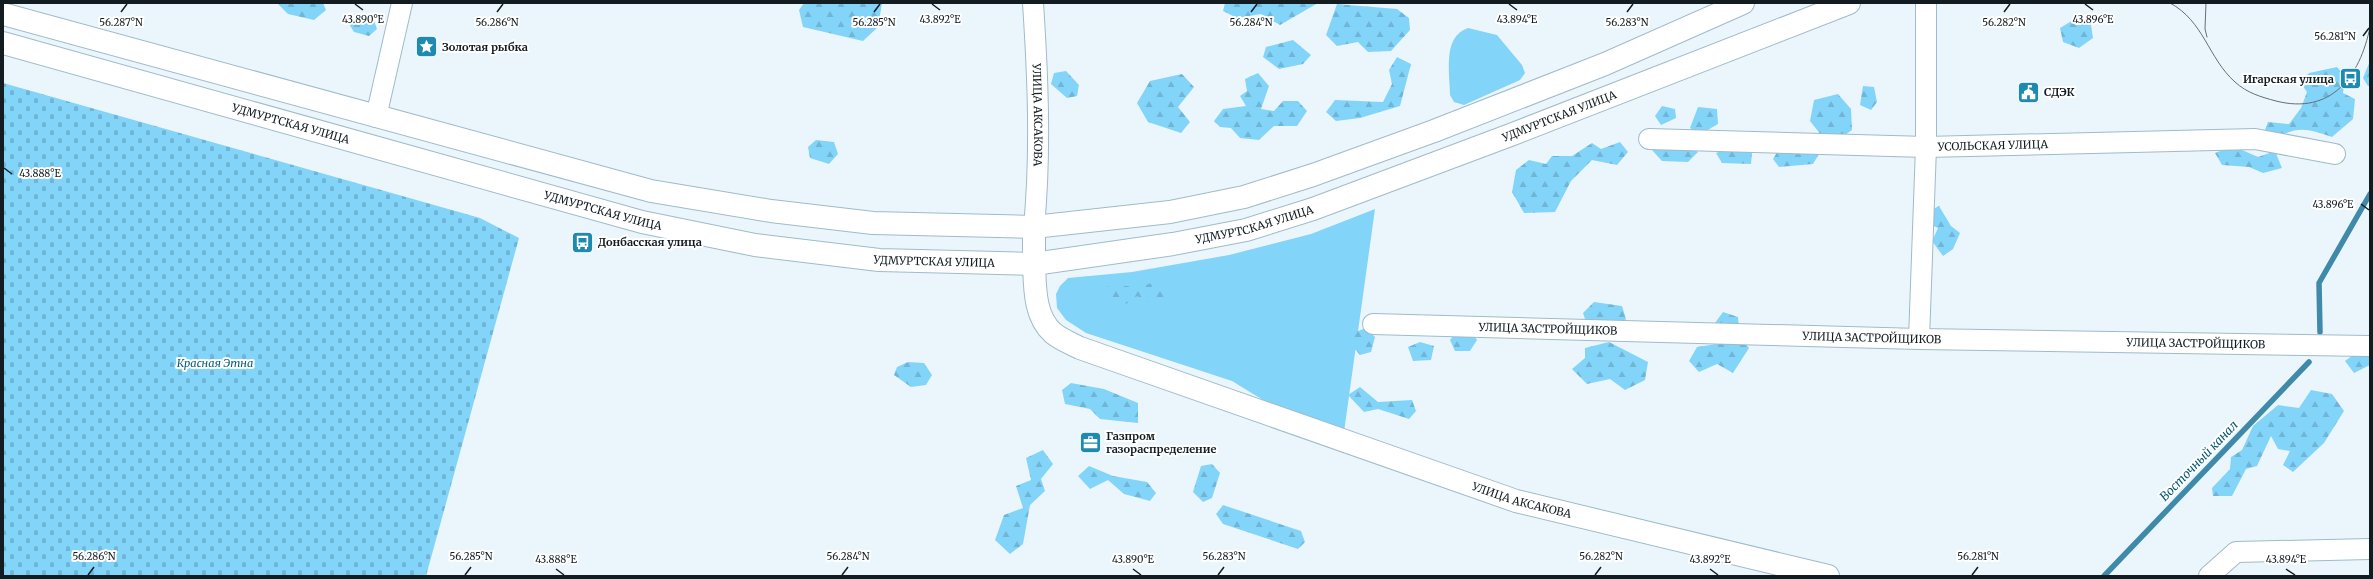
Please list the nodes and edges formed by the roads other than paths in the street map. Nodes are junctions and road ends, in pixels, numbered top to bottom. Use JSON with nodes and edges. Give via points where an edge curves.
{"nodes":[{"id":1,"x":402,"y":3,"type":"edge"},
{"id":2,"x":1033,"y":3,"type":"edge"},
{"id":3,"x":1743,"y":3,"type":"edge"},
{"id":4,"x":1849,"y":3,"type":"edge"},
{"id":5,"x":1926,"y":3,"type":"edge"},
{"id":6,"x":3,"y":14,"type":"edge"},
{"id":7,"x":3,"y":43,"type":"edge"},
{"id":8,"x":376,"y":117,"type":"junction"},
{"id":9,"x":1649,"y":139,"type":"dead end"},
{"id":10,"x":1926,"y":147,"type":"junction"},
{"id":11,"x":2335,"y":154,"type":"dead end"},
{"id":12,"x":1034,"y":227,"type":"junction"},
{"id":13,"x":1034,"y":264,"type":"junction"},
{"id":14,"x":1373,"y":324,"type":"dead end"},
{"id":15,"x":1919,"y":340,"type":"junction"},
{"id":16,"x":2370,"y":346,"type":"edge"},
{"id":17,"x":2370,"y":549,"type":"edge"},
{"id":18,"x":1828,"y":576,"type":"edge"},
{"id":19,"x":2209,"y":576,"type":"edge"}],
"edges":[{"from":1,"to":8,"type":"street"},
{"from":2,"to":12,"type":"street","name":"УЛИЦА АКСАКОВА","via":[[1038,188]]},
{"from":3,"to":12,"type":"main road","via":[[1605,64],[1434,131],[1244,197],[1170,212]]},
{"from":4,"to":13,"type":"main road","name":"УДМУРТСКАЯ УЛИЦА","via":[[1513,134],[1246,230],[1173,244]]},
{"from":5,"to":10,"type":"street"},
{"from":6,"to":8,"type":"main road"},
{"from":7,"to":13,"type":"main road","name":"УДМУРТСКАЯ УЛИЦА","via":[[642,222],[755,245],[880,260]]},
{"from":8,"to":12,"type":"main road","via":[[658,193],[771,211],[873,223]]},
{"from":9,"to":10,"type":"street","name":"УСОЛЬСКАЯ УЛИЦА"},
{"from":10,"to":11,"type":"street","name":"УСОЛЬСКАЯ УЛИЦА","via":[[2255,139]]},
{"from":10,"to":15,"type":"street"},
{"from":12,"to":13,"type":"main road","name":"УЛИЦА АКСАКОВА"},
{"from":13,"to":18,"type":"main road","name":"УЛИЦА АКСАКОВА","via":[[1035,293],[1042,319],[1053,333],[1080,348],[1516,501]]},
{"from":14,"to":15,"type":"street","name":"УЛИЦА ЗАСТРОЙЩИКОВ"},
{"from":15,"to":16,"type":"street","name":"УЛИЦА ЗАСТРОЙЩИКОВ"},
{"from":17,"to":19,"type":"street","via":[[2236,552]]}]}
